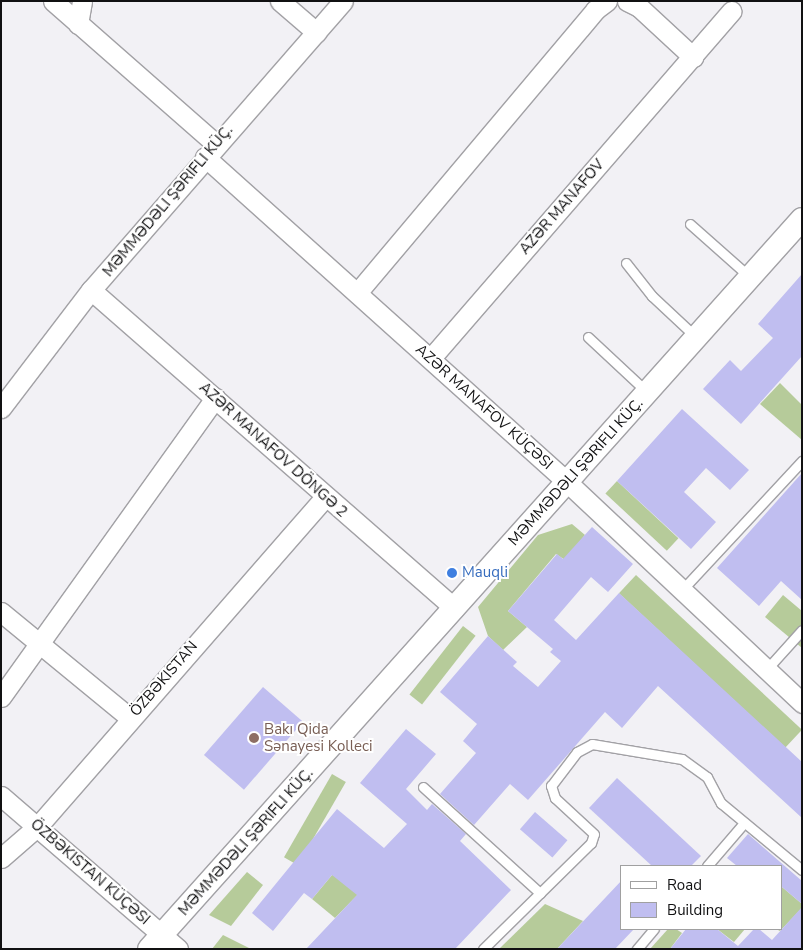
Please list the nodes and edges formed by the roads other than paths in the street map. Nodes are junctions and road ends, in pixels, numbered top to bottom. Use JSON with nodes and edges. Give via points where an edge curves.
{"nodes":[{"id":1,"x":53,"y":1,"type":"edge"},
{"id":2,"x":82,"y":1,"type":"edge"},
{"id":3,"x":280,"y":1,"type":"edge"},
{"id":4,"x":342,"y":1,"type":"edge"},
{"id":5,"x":607,"y":1,"type":"edge"},
{"id":6,"x":627,"y":1,"type":"edge"},
{"id":7,"x":732,"y":11,"type":"dead end"},
{"id":8,"x":78,"y":24,"type":"junction"},
{"id":9,"x":316,"y":32,"type":"junction"},
{"id":10,"x":693,"y":57,"type":"junction"},
{"id":11,"x":210,"y":150,"type":"junction"},
{"id":12,"x":802,"y":219,"type":"edge"},
{"id":13,"x":690,"y":224,"type":"dead end"},
{"id":14,"x":626,"y":263,"type":"dead end"},
{"id":15,"x":750,"y":277,"type":"junction"},
{"id":16,"x":91,"y":290,"type":"junction"},
{"id":17,"x":357,"y":293,"type":"junction"},
{"id":18,"x":588,"y":337,"type":"dead end"},
{"id":19,"x":696,"y":337,"type":"junction"},
{"id":20,"x":431,"y":358,"type":"junction"},
{"id":21,"x":647,"y":392,"type":"junction"},
{"id":22,"x":215,"y":398,"type":"junction"},
{"id":23,"x":1,"y":408,"type":"edge"},
{"id":24,"x":802,"y":461,"type":"edge"},
{"id":25,"x":567,"y":482,"type":"junction"},
{"id":26,"x":325,"y":497,"type":"junction"},
{"id":27,"x":681,"y":591,"type":"junction"},
{"id":28,"x":454,"y":608,"type":"junction"},
{"id":29,"x":1,"y":612,"type":"edge"},
{"id":30,"x":802,"y":630,"type":"edge"},
{"id":31,"x":40,"y":642,"type":"junction"},
{"id":32,"x":766,"y":670,"type":"junction"},
{"id":33,"x":1,"y":697,"type":"edge"},
{"id":34,"x":802,"y":703,"type":"edge"},
{"id":35,"x":130,"y":718,"type":"junction"},
{"id":36,"x":423,"y":787,"type":"dead end"},
{"id":37,"x":1,"y":796,"type":"edge"},
{"id":38,"x":744,"y":823,"type":"junction"},
{"id":39,"x":38,"y":826,"type":"junction"},
{"id":40,"x":1,"y":858,"type":"edge"},
{"id":41,"x":708,"y":865,"type":"edge"},
{"id":42,"x":802,"y":870,"type":"edge"},
{"id":43,"x":540,"y":893,"type":"junction"},
{"id":44,"x":653,"y":930,"type":"edge"},
{"id":45,"x":163,"y":944,"type":"edge"},
{"id":46,"x":483,"y":949,"type":"edge"},
{"id":47,"x":637,"y":949,"type":"edge"}],
"edges":[{"from":1,"to":8,"type":"street","name":"AZƏR MANAFOV KÜÇƏSI"},
{"from":2,"to":8,"type":"street"},
{"from":3,"to":9,"type":"street"},
{"from":4,"to":9,"type":"street","name":"MƏMMƏDƏLI ŞƏRIFLI KÜÇ."},
{"from":5,"to":17,"type":"street","via":[[595,10]]},
{"from":6,"to":10,"type":"street","via":[[639,7]]},
{"from":7,"to":10,"type":"street","name":"AZƏR MANAFOV"},
{"from":8,"to":11,"type":"street","name":"AZƏR MANAFOV KÜÇƏSI"},
{"from":9,"to":11,"type":"street","name":"MƏMMƏDƏLI ŞƏRIFLI KÜÇ."},
{"from":10,"to":20,"type":"street","name":"AZƏR MANAFOV"},
{"from":11,"to":16,"type":"street","name":"MƏMMƏDƏLI ŞƏRIFLI KÜÇ."},
{"from":11,"to":17,"type":"street","name":"AZƏR MANAFOV KÜÇƏSI"},
{"from":12,"to":15,"type":"street","name":"MƏMMƏDƏLI ŞƏRIFLI KÜÇ."},
{"from":13,"to":15,"type":"lane"},
{"from":14,"to":19,"type":"lane","via":[[652,296]]},
{"from":15,"to":19,"type":"street","name":"MƏMMƏDƏLI ŞƏRIFLI KÜÇ."},
{"from":16,"to":22,"type":"street","name":"AZƏR MANAFOV DÖNGƏ 2"},
{"from":16,"to":23,"type":"street","name":"MƏMMƏDƏLI ŞƏRIFLI KÜÇ."},
{"from":17,"to":20,"type":"street","name":"AZƏR MANAFOV KÜÇƏSI"},
{"from":18,"to":21,"type":"lane"},
{"from":19,"to":21,"type":"street","name":"MƏMMƏDƏLI ŞƏRIFLI KÜÇ."},
{"from":20,"to":25,"type":"street","name":"AZƏR MANAFOV KÜÇƏSI"},
{"from":21,"to":25,"type":"street","name":"MƏMMƏDƏLI ŞƏRIFLI KÜÇ."},
{"from":22,"to":26,"type":"street","name":"AZƏR MANAFOV DÖNGƏ 2"},
{"from":22,"to":31,"type":"street"},
{"from":24,"to":27,"type":"lane"},
{"from":25,"to":27,"type":"street","name":"AZƏR MANAFOV KÜÇƏSI"},
{"from":25,"to":28,"type":"street","name":"MƏMMƏDƏLI ŞƏRIFLI KÜÇ."},
{"from":26,"to":28,"type":"street","name":"AZƏR MANAFOV DÖNGƏ 2"},
{"from":26,"to":35,"type":"street","name":"ÖZBƏKISTAN"},
{"from":27,"to":32,"type":"street","name":"AZƏR MANAFOV KÜÇƏSI"},
{"from":28,"to":45,"type":"street","name":"MƏMMƏDƏLI ŞƏRIFLI KÜÇ."},
{"from":29,"to":31,"type":"street"},
{"from":30,"to":32,"type":"lane"},
{"from":31,"to":33,"type":"street"},
{"from":31,"to":35,"type":"street"},
{"from":32,"to":34,"type":"street","name":"AZƏR MANAFOV KÜÇƏSI"},
{"from":35,"to":39,"type":"street","name":"ÖZBƏKISTAN"},
{"from":36,"to":43,"type":"lane"},
{"from":37,"to":39,"type":"street","name":"ÖZBƏKISTAN KÜÇƏSI"},
{"from":38,"to":41,"type":"lane"},
{"from":38,"to":42,"type":"lane"},
{"from":38,"to":43,"type":"lane","via":[[721,803],[707,777],[682,759],[592,744],[578,752],[551,786],[555,798],[594,834],[591,843]]},
{"from":39,"to":40,"type":"street","name":"ÖZBƏKISTAN"},
{"from":39,"to":45,"type":"street","name":"ÖZBƏKISTAN KÜÇƏSI"},
{"from":43,"to":46,"type":"lane"},
{"from":44,"to":47,"type":"lane"}]}
